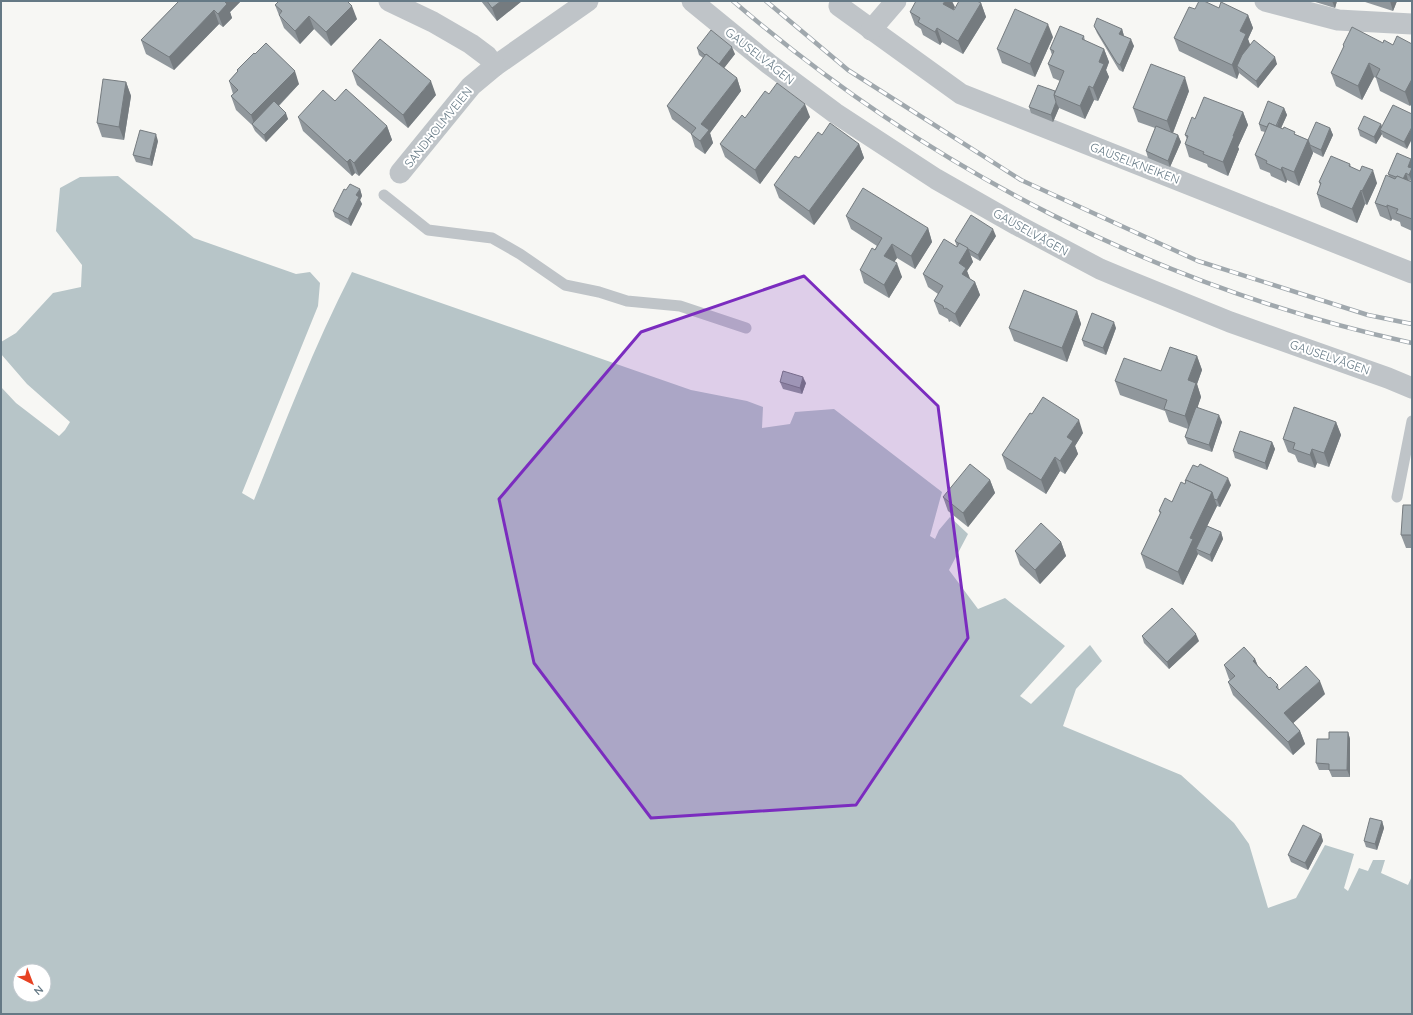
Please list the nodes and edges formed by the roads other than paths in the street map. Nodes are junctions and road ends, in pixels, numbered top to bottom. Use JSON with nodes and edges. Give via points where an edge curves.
{"nodes":[{"id":1,"x":389,"y":1,"type":"edge"},
{"id":2,"x":588,"y":1,"type":"edge"},
{"id":3,"x":692,"y":1,"type":"edge"},
{"id":4,"x":896,"y":1,"type":"edge"},
{"id":5,"x":1264,"y":1,"type":"edge"},
{"id":6,"x":839,"y":6,"type":"dead end"},
{"id":7,"x":1412,"y":24,"type":"edge"},
{"id":8,"x":871,"y":30,"type":"junction"},
{"id":9,"x":495,"y":66,"type":"junction"},
{"id":10,"x":400,"y":173,"type":"dead end"},
{"id":11,"x":384,"y":195,"type":"dead end"},
{"id":12,"x":1412,"y":273,"type":"edge"},
{"id":13,"x":746,"y":328,"type":"dead end"},
{"id":14,"x":1412,"y":388,"type":"edge"},
{"id":15,"x":1412,"y":421,"type":"edge"},
{"id":16,"x":1397,"y":497,"type":"dead end"}],
"edges":[{"from":1,"to":9,"type":"street","via":[[471,44]]},
{"from":2,"to":9,"type":"street","name":"SANDHOLMVEIEN"},
{"from":3,"to":14,"type":"street","name":"GAUSELVÅGEN","via":[[834,113],[936,180],[1017,225],[1124,279],[1230,322]]},
{"from":4,"to":8,"type":"street"},
{"from":5,"to":7,"type":"street","via":[[1338,20]]},
{"from":6,"to":8,"type":"street","name":"GAUSELKNEIKEN"},
{"from":8,"to":12,"type":"street","name":"GAUSELKNEIKEN","via":[[961,94]]},
{"from":9,"to":10,"type":"street","name":"SANDHOLMVEIEN","via":[[471,86]]},
{"from":11,"to":13,"type":"lane","via":[[428,230],[492,238],[566,285],[627,301],[680,306]]},
{"from":15,"to":16,"type":"lane"}]}
